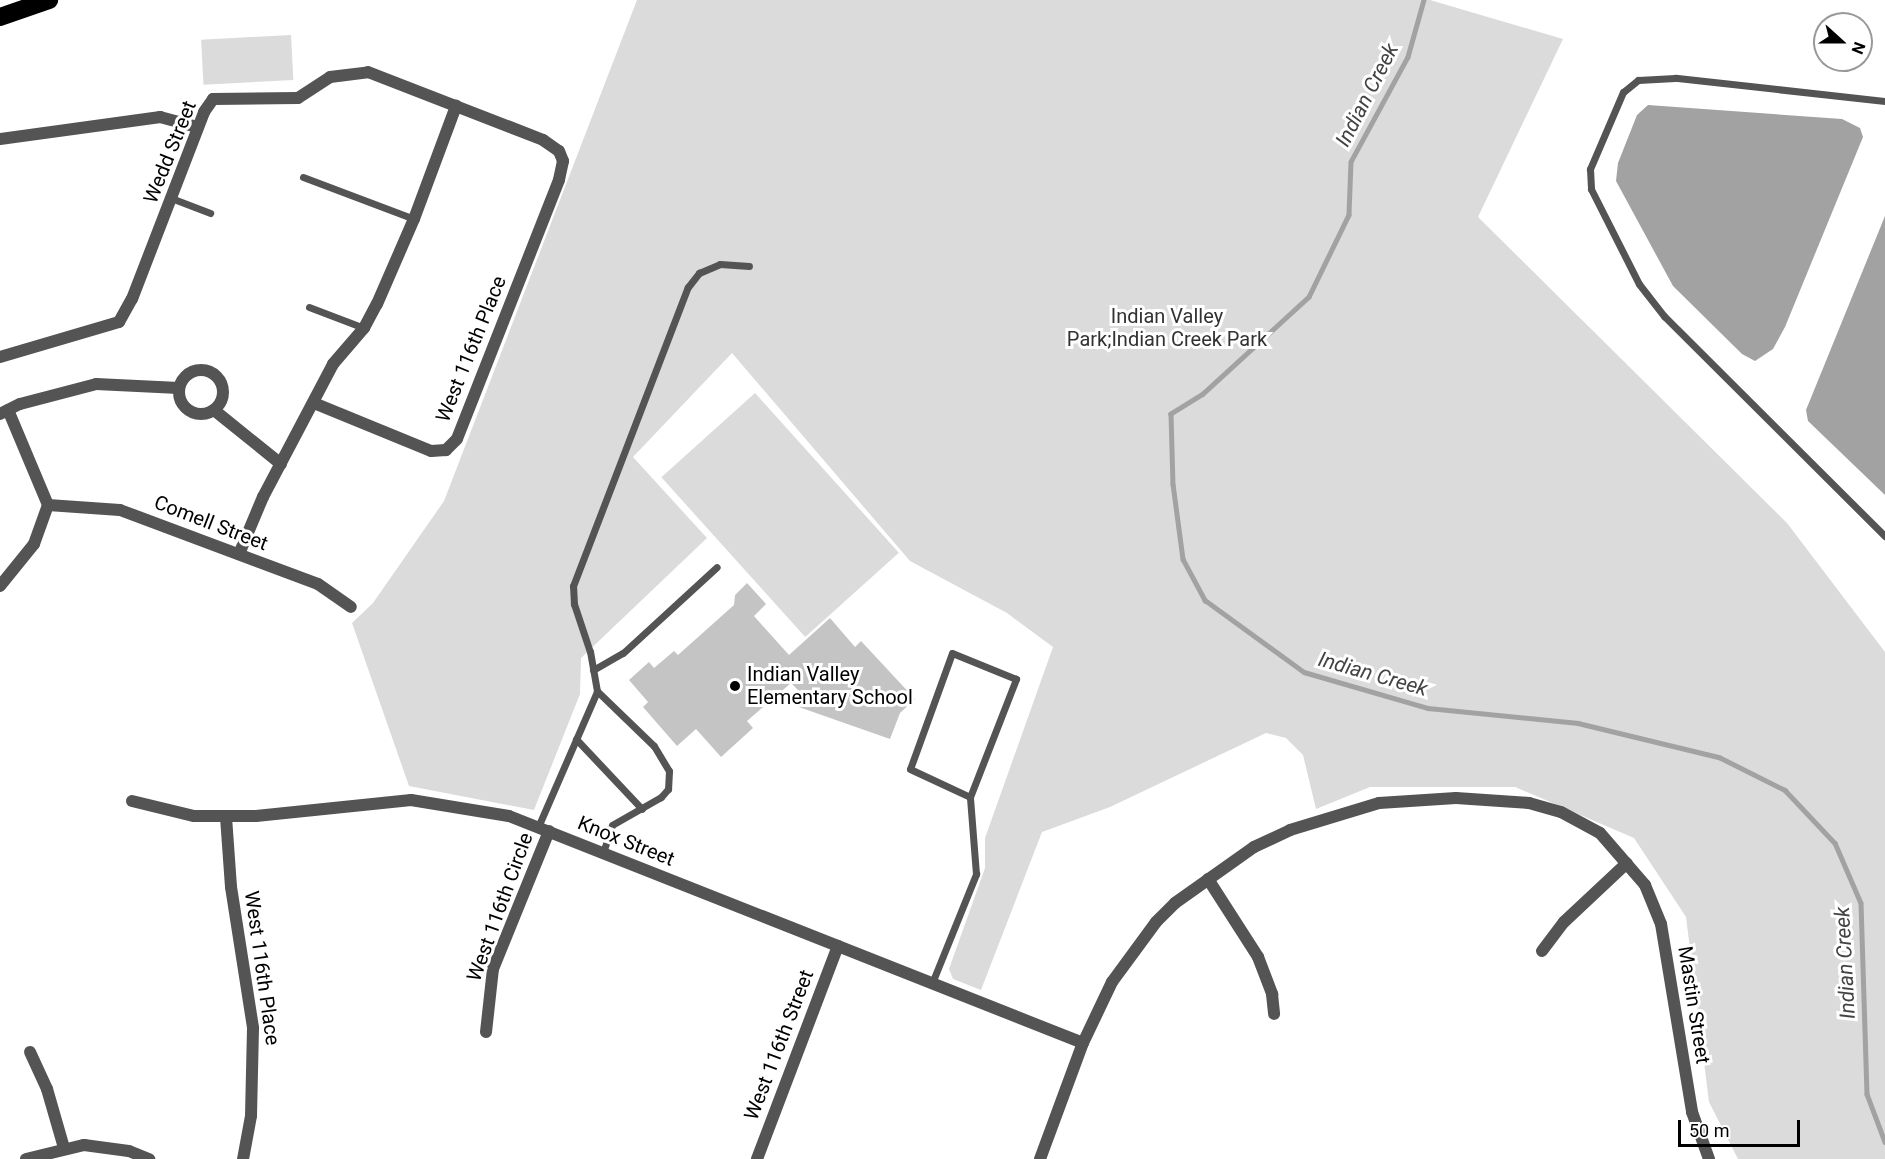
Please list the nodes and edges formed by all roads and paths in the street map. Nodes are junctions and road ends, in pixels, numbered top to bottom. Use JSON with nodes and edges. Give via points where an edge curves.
{"nodes":[{"id":1,"x":49,"y":0,"type":"edge"},
{"id":2,"x":0,"y":7,"type":"edge"},
{"id":3,"x":0,"y":17,"type":"edge"},
{"id":4,"x":1885,"y":101,"type":"edge"},
{"id":5,"x":456,"y":106,"type":"junction"},
{"id":6,"x":198,"y":127,"type":"junction"},
{"id":7,"x":0,"y":139,"type":"edge"},
{"id":8,"x":563,"y":160,"type":"joint"},
{"id":9,"x":303,"y":177,"type":"dead end"},
{"id":10,"x":171,"y":198,"type":"junction"},
{"id":11,"x":210,"y":213,"type":"dead end"},
{"id":12,"x":414,"y":219,"type":"junction"},
{"id":13,"x":749,"y":266,"type":"dead end"},
{"id":14,"x":309,"y":307,"type":"dead end"},
{"id":15,"x":364,"y":328,"type":"junction"},
{"id":16,"x":0,"y":357,"type":"edge"},
{"id":17,"x":179,"y":388,"type":"junction"},
{"id":18,"x":314,"y":402,"type":"junction"},
{"id":19,"x":214,"y":410,"type":"junction"},
{"id":20,"x":4,"y":412,"type":"edge"},
{"id":21,"x":281,"y":464,"type":"junction"},
{"id":22,"x":48,"y":505,"type":"junction"},
{"id":23,"x":1885,"y":536,"type":"edge"},
{"id":24,"x":239,"y":554,"type":"junction"},
{"id":25,"x":717,"y":567,"type":"dead end"},
{"id":26,"x":0,"y":586,"type":"edge"},
{"id":27,"x":351,"y":607,"type":"dead end"},
{"id":28,"x":593,"y":670,"type":"junction"},
{"id":29,"x":597,"y":691,"type":"junction"},
{"id":30,"x":576,"y":739,"type":"junction"},
{"id":31,"x":970,"y":797,"type":"junction"},
{"id":32,"x":132,"y":801,"type":"dead end"},
{"id":33,"x":642,"y":810,"type":"junction"},
{"id":34,"x":226,"y":817,"type":"junction"},
{"id":35,"x":543,"y":829,"type":"junction"},
{"id":36,"x":603,"y":852,"type":"junction"},
{"id":37,"x":1627,"y":863,"type":"junction"},
{"id":38,"x":1208,"y":879,"type":"junction"},
{"id":39,"x":838,"y":946,"type":"junction"},
{"id":40,"x":1542,"y":951,"type":"dead end"},
{"id":41,"x":932,"y":983,"type":"junction"},
{"id":42,"x":1274,"y":1014,"type":"dead end"},
{"id":43,"x":486,"y":1032,"type":"dead end"},
{"id":44,"x":1083,"y":1043,"type":"junction"},
{"id":45,"x":30,"y":1052,"type":"dead end"},
{"id":46,"x":64,"y":1148,"type":"junction"},
{"id":47,"x":26,"y":1159,"type":"edge"},
{"id":48,"x":150,"y":1159,"type":"edge"},
{"id":49,"x":243,"y":1159,"type":"edge"},
{"id":50,"x":757,"y":1159,"type":"edge"},
{"id":51,"x":1040,"y":1159,"type":"edge"},
{"id":52,"x":1709,"y":1159,"type":"edge"}],
"edges":[{"from":1,"to":2,"type":"highway"},
{"from":1,"to":3,"type":"highway"},
{"from":4,"to":23,"type":"lane","via":[[1675,78],[1638,80],[1623,92],[1590,169],[1596,200],[1639,284],[1664,315]]},
{"from":5,"to":6,"type":"street","name":"Wedd Street","via":[[368,72],[330,77],[298,98],[213,99]]},
{"from":5,"to":8,"type":"street","name":"Wedd Street","via":[[543,140]]},
{"from":5,"to":12,"type":"street"},
{"from":6,"to":7,"type":"street","via":[[160,117]]},
{"from":6,"to":10,"type":"street","name":"Wedd Street"},
{"from":8,"to":18,"type":"street","name":"West 116th Place","via":[[559,180],[457,439],[446,450],[431,451]]},
{"from":9,"to":12,"type":"lane"},
{"from":10,"to":11,"type":"lane"},
{"from":10,"to":16,"type":"street","name":"Wedd Street","via":[[132,299],[119,322]]},
{"from":12,"to":15,"type":"street"},
{"from":13,"to":28,"type":"lane","via":[[720,264],[699,273],[684,298],[573,586],[574,604]]},
{"from":14,"to":15,"type":"lane"},
{"from":15,"to":18,"type":"street","via":[[333,363]]},
{"from":17,"to":19,"type":"street","via":[[183,405],[189,411],[206,414]]},
{"from":17,"to":19,"type":"street","via":[[188,373],[205,369],[213,373],[223,387],[223,396]]},
{"from":17,"to":20,"type":"street","via":[[96,384]]},
{"from":18,"to":21,"type":"street"},
{"from":19,"to":21,"type":"street"},
{"from":20,"to":22,"type":"street","via":[[28,454]]},
{"from":21,"to":24,"type":"street"},
{"from":22,"to":24,"type":"street","name":"Comell Street","via":[[120,510]]},
{"from":22,"to":26,"type":"street","via":[[34,544]]},
{"from":24,"to":27,"type":"street","name":"Comell Street","via":[[318,584]]},
{"from":25,"to":28,"type":"lane","via":[[623,653]]},
{"from":28,"to":29,"type":"lane"},
{"from":29,"to":30,"type":"lane"},
{"from":29,"to":33,"type":"lane","via":[[654,746],[669,771],[668,789]]},
{"from":30,"to":33,"type":"lane"},
{"from":30,"to":35,"type":"lane"},
{"from":31,"to":31,"type":"lane","via":[[1016,679],[952,653],[910,769]]},
{"from":31,"to":41,"type":"lane","via":[[976,874]]},
{"from":32,"to":34,"type":"street","name":"Knox Street","via":[[194,816]]},
{"from":33,"to":36,"type":"lane","via":[[612,825]]},
{"from":34,"to":35,"type":"street","name":"Knox Street","via":[[411,800],[490,811]]},
{"from":34,"to":49,"type":"street","name":"West 116th Place","via":[[231,887],[254,1028],[251,1116]]},
{"from":35,"to":36,"type":"street","name":"Knox Street"},
{"from":35,"to":43,"type":"street","name":"West 116th Circle","via":[[493,969]]},
{"from":36,"to":39,"type":"street","name":"Knox Street"},
{"from":37,"to":38,"type":"street","name":"Mastin Street","via":[[1600,833],[1561,812],[1529,803],[1456,798],[1379,804],[1332,815],[1254,847]]},
{"from":37,"to":40,"type":"street","via":[[1564,921]]},
{"from":37,"to":52,"type":"street","name":"Mastin Street","via":[[1646,885],[1661,924],[1688,1095]]},
{"from":38,"to":42,"type":"street","via":[[1258,957],[1272,994]]},
{"from":38,"to":44,"type":"street","name":"Mastin Street","via":[[1175,903],[1131,953],[1112,982]]},
{"from":39,"to":41,"type":"street","name":"Knox Street"},
{"from":39,"to":50,"type":"street","name":"West 116th Street"},
{"from":41,"to":44,"type":"street","name":"Knox Street"},
{"from":44,"to":51,"type":"street","name":"Mastin Street"},
{"from":45,"to":46,"type":"street","via":[[47,1089]]},
{"from":46,"to":47,"type":"street"},
{"from":46,"to":48,"type":"street","via":[[100,1146]]}]}
